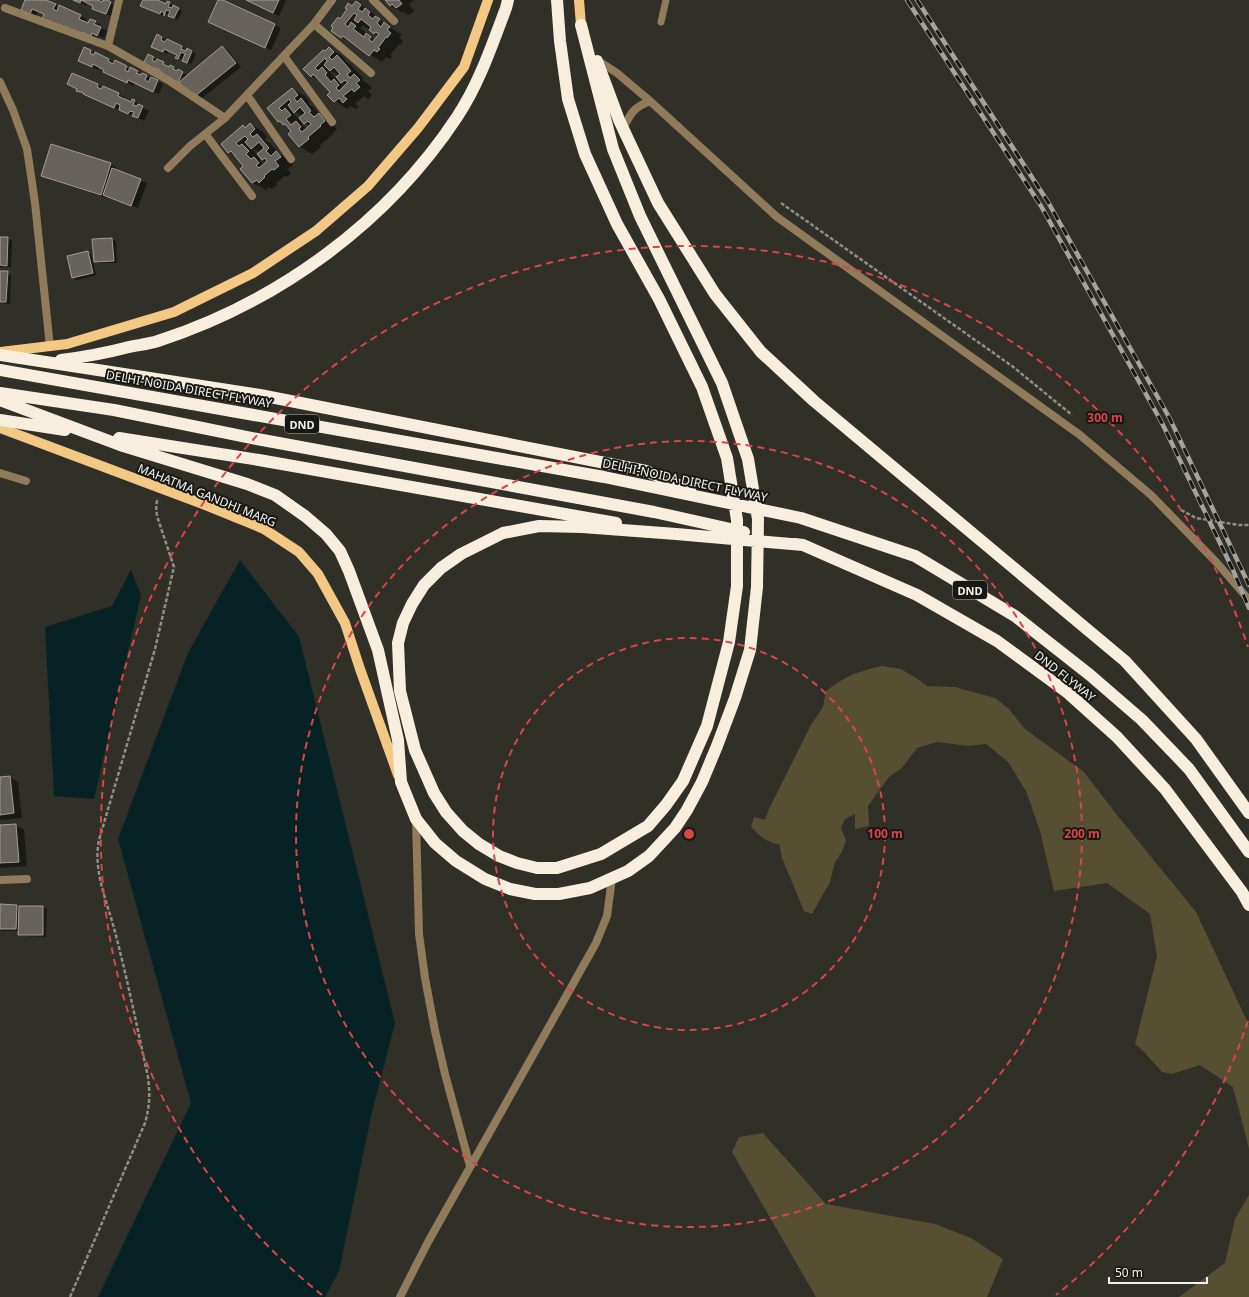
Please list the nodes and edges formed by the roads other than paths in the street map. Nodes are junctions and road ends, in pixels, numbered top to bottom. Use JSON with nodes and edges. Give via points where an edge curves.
{"nodes":[{"id":1,"x":119,"y":0,"type":"edge"},
{"id":2,"x":332,"y":0,"type":"edge"},
{"id":3,"x":373,"y":0,"type":"edge"},
{"id":4,"x":488,"y":0,"type":"edge"},
{"id":5,"x":508,"y":0,"type":"edge"},
{"id":6,"x":557,"y":0,"type":"edge"},
{"id":7,"x":579,"y":0,"type":"edge"},
{"id":8,"x":666,"y":0,"type":"edge"},
{"id":9,"x":5,"y":8,"type":"dead end"},
{"id":10,"x":394,"y":21,"type":"dead end"},
{"id":11,"x":661,"y":22,"type":"dead end"},
{"id":12,"x":314,"y":24,"type":"junction"},
{"id":13,"x":581,"y":25,"type":"junction"},
{"id":14,"x":108,"y":46,"type":"junction"},
{"id":15,"x":284,"y":56,"type":"junction"},
{"id":16,"x":597,"y":60,"type":"junction"},
{"id":17,"x":371,"y":73,"type":"dead end"},
{"id":18,"x":0,"y":82,"type":"edge"},
{"id":19,"x":247,"y":96,"type":"junction"},
{"id":20,"x":650,"y":100,"type":"junction"},
{"id":21,"x":225,"y":118,"type":"junction"},
{"id":22,"x":332,"y":122,"type":"dead end"},
{"id":23,"x":623,"y":128,"type":"junction"},
{"id":24,"x":206,"y":135,"type":"junction"},
{"id":25,"x":291,"y":159,"type":"dead end"},
{"id":26,"x":168,"y":168,"type":"dead end"},
{"id":27,"x":252,"y":196,"type":"dead end"},
{"id":28,"x":50,"y":347,"type":"junction"},
{"id":29,"x":0,"y":353,"type":"edge"},
{"id":30,"x":0,"y":370,"type":"edge"},
{"id":31,"x":0,"y":393,"type":"edge"},
{"id":32,"x":0,"y":400,"type":"edge"},
{"id":33,"x":0,"y":420,"type":"edge"},
{"id":34,"x":0,"y":428,"type":"edge"},
{"id":35,"x":0,"y":473,"type":"edge"},
{"id":36,"x":26,"y":481,"type":"dead end"},
{"id":37,"x":711,"y":500,"type":"junction"},
{"id":38,"x":676,"y":534,"type":"junction"},
{"id":39,"x":802,"y":545,"type":"junction"},
{"id":40,"x":1249,"y":600,"type":"edge"},
{"id":41,"x":401,"y":782,"type":"junction"},
{"id":42,"x":1249,"y":813,"type":"edge"},
{"id":43,"x":416,"y":819,"type":"junction"},
{"id":44,"x":1249,"y":852,"type":"edge"},
{"id":45,"x":612,"y":878,"type":"junction"},
{"id":46,"x":26,"y":879,"type":"dead end"},
{"id":47,"x":0,"y":880,"type":"edge"},
{"id":48,"x":1249,"y":905,"type":"edge"},
{"id":49,"x":470,"y":1166,"type":"junction"},
{"id":50,"x":400,"y":1297,"type":"edge"}],
"edges":[{"from":1,"to":14,"type":"street"},
{"from":2,"to":12,"type":"street"},
{"from":3,"to":10,"type":"street"},
{"from":4,"to":28,"type":"main road","via":[[464,67],[418,128],[368,186],[316,231],[253,274],[174,312]]},
{"from":5,"to":30,"type":"highway","via":[[477,81],[440,141],[402,188],[369,220],[326,255],[262,296],[216,319],[157,341],[94,355]]},
{"from":6,"to":38,"type":"highway","via":[[568,99],[585,154],[617,224],[659,299],[702,387],[727,458],[737,520],[737,586],[730,642],[707,726],[683,781],[648,826],[600,854],[557,868],[538,868],[499,856],[463,831],[446,812],[434,793],[415,750],[400,691],[398,643],[403,623],[412,604],[424,585],[441,568],[461,554],[503,533],[539,526]]},
{"from":7,"to":13,"type":"main road"},
{"from":8,"to":11,"type":"lane"},
{"from":9,"to":14,"type":"street"},
{"from":12,"to":15,"type":"street"},
{"from":12,"to":17,"type":"street"},
{"from":13,"to":16,"type":"highway"},
{"from":13,"to":45,"type":"highway","via":[[613,149],[640,216],[722,383],[748,459],[758,519],[757,587],[750,650],[718,746],[702,782],[675,828],[649,856],[628,871]]},
{"from":14,"to":21,"type":"street","via":[[168,80]]},
{"from":15,"to":19,"type":"street"},
{"from":15,"to":22,"type":"street"},
{"from":16,"to":20,"type":"street"},
{"from":16,"to":23,"type":"highway"},
{"from":18,"to":28,"type":"street","via":[[27,149]]},
{"from":19,"to":21,"type":"street"},
{"from":19,"to":25,"type":"street"},
{"from":20,"to":23,"type":"street","via":[[638,106]]},
{"from":20,"to":40,"type":"street","via":[[777,217],[1080,435],[1151,495]]},
{"from":21,"to":24,"type":"street"},
{"from":23,"to":42,"type":"highway","via":[[658,203],[715,294],[760,352],[814,401],[1125,661],[1196,739]]},
{"from":24,"to":26,"type":"street","via":[[190,146]]},
{"from":24,"to":27,"type":"street"},
{"from":28,"to":29,"type":"main road"},
{"from":29,"to":37,"type":"highway","via":[[260,395],[646,471]]},
{"from":30,"to":37,"type":"highway","name":"DELHI-NOIDA DIRECT FLYWAY","number":"DND","via":[[604,477]]},
{"from":31,"to":39,"type":"highway","number":"DND","via":[[114,410],[654,512]]},
{"from":32,"to":41,"type":"highway","via":[[120,445],[247,484],[274,495],[326,534],[340,551],[349,571],[378,650],[398,740]]},
{"from":33,"to":38,"type":"highway","via":[[258,460]]},
{"from":34,"to":41,"type":"main road","name":"MAHATMA GANDHI MARG","via":[[264,529],[299,552],[318,574],[345,622]]},
{"from":35,"to":36,"type":"street"},
{"from":37,"to":44,"type":"highway","name":"DELHI-NOIDA DIRECT FLYWAY","number":"DND","via":[[801,518],[915,556],[1015,616],[1142,720],[1189,769]]},
{"from":38,"to":39,"type":"highway"},
{"from":39,"to":48,"type":"highway","name":"DND FLYWAY","via":[[918,595],[997,641],[1068,693],[1117,737],[1165,789]]},
{"from":41,"to":43,"type":"highway"},
{"from":43,"to":45,"type":"highway","via":[[435,843],[456,861],[485,879],[510,889],[535,894],[559,894],[590,888]]},
{"from":43,"to":49,"type":"street","via":[[419,934],[425,978],[445,1074]]},
{"from":45,"to":49,"type":"street","via":[[607,916],[596,944]]},
{"from":46,"to":47,"type":"street"},
{"from":49,"to":50,"type":"street"}]}
